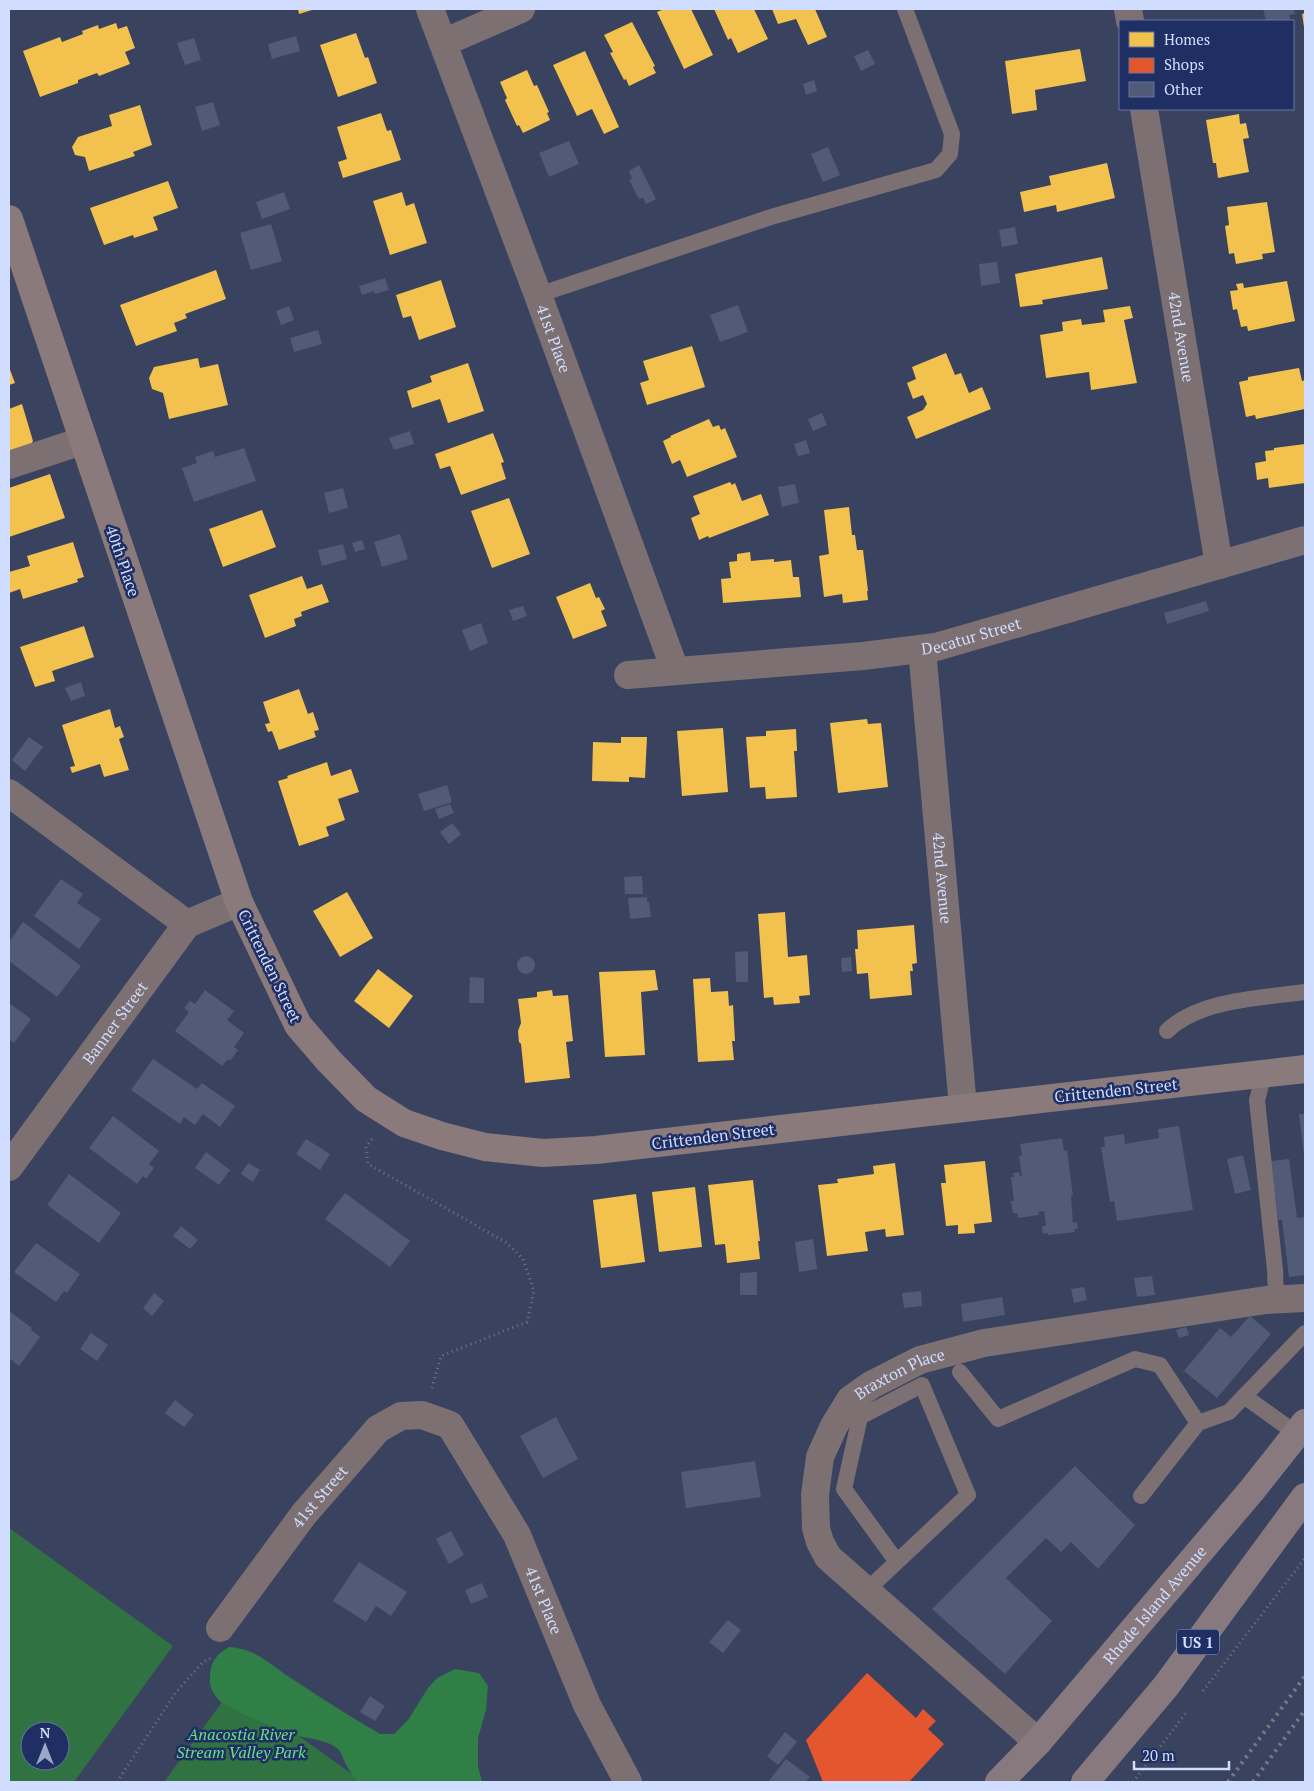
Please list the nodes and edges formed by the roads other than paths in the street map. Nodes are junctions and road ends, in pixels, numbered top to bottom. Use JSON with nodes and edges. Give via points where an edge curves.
{"nodes":[{"id":1,"x":430,"y":9,"type":"edge"},
{"id":2,"x":521,"y":9,"type":"edge"},
{"id":3,"x":905,"y":9,"type":"edge"},
{"id":4,"x":443,"y":43,"type":"junction"},
{"id":5,"x":1144,"y":110,"type":"edge"},
{"id":6,"x":9,"y":219,"type":"edge"},
{"id":7,"x":538,"y":295,"type":"junction"},
{"id":8,"x":82,"y":441,"type":"junction"},
{"id":9,"x":9,"y":465,"type":"edge"},
{"id":10,"x":1305,"y":540,"type":"edge"},
{"id":11,"x":1219,"y":565,"type":"junction"},
{"id":12,"x":922,"y":649,"type":"junction"},
{"id":13,"x":675,"y":670,"type":"junction"},
{"id":14,"x":628,"y":674,"type":"dead end"},
{"id":15,"x":9,"y":793,"type":"edge"},
{"id":16,"x":239,"y":902,"type":"junction"},
{"id":17,"x":187,"y":924,"type":"junction"},
{"id":18,"x":1305,"y":992,"type":"edge"},
{"id":19,"x":1168,"y":1031,"type":"dead end"},
{"id":20,"x":1305,"y":1069,"type":"edge"},
{"id":21,"x":1264,"y":1074,"type":"junction"},
{"id":22,"x":963,"y":1107,"type":"junction"},
{"id":23,"x":9,"y":1167,"type":"edge"},
{"id":24,"x":1305,"y":1298,"type":"edge"},
{"id":25,"x":1276,"y":1300,"type":"junction"},
{"id":26,"x":1305,"y":1333,"type":"edge"},
{"id":27,"x":960,"y":1372,"type":"dead end"},
{"id":28,"x":1244,"y":1396,"type":"junction"},
{"id":29,"x":1198,"y":1422,"type":"junction"},
{"id":30,"x":450,"y":1425,"type":"joint"},
{"id":31,"x":1301,"y":1429,"type":"edge"},
{"id":32,"x":1141,"y":1496,"type":"dead end"},
{"id":33,"x":1305,"y":1497,"type":"edge"},
{"id":34,"x":897,"y":1562,"type":"junction"},
{"id":35,"x":866,"y":1591,"type":"junction"},
{"id":36,"x":220,"y":1628,"type":"dead end"},
{"id":37,"x":1038,"y":1742,"type":"junction"},
{"id":38,"x":628,"y":1782,"type":"edge"},
{"id":39,"x":999,"y":1782,"type":"edge"},
{"id":40,"x":1084,"y":1782,"type":"edge"}],
"edges":[{"from":1,"to":4,"type":"street","name":"41st Place"},
{"from":2,"to":4,"type":"street"},
{"from":3,"to":7,"type":"lane","via":[[952,134],[950,154],[936,170],[771,217]]},
{"from":4,"to":7,"type":"street","name":"41st Place"},
{"from":5,"to":11,"type":"street","name":"42nd Avenue"},
{"from":6,"to":8,"type":"street","name":"40th Place"},
{"from":7,"to":13,"type":"street","name":"41st Place"},
{"from":8,"to":9,"type":"street"},
{"from":8,"to":16,"type":"street","name":"40th Place"},
{"from":10,"to":11,"type":"street","name":"Decatur Street"},
{"from":11,"to":12,"type":"street","name":"Decatur Street"},
{"from":12,"to":13,"type":"street","name":"Decatur Street"},
{"from":12,"to":22,"type":"street","name":"42nd Avenue"},
{"from":13,"to":14,"type":"street","name":"Decatur Street"},
{"from":15,"to":17,"type":"street"},
{"from":16,"to":17,"type":"street"},
{"from":16,"to":22,"type":"street","name":"Crittenden Street","via":[[298,1025],[329,1061],[366,1098],[404,1123],[442,1136],[485,1147],[544,1153],[596,1150]]},
{"from":17,"to":23,"type":"street","name":"Banner Street"},
{"from":18,"to":19,"type":"lane","via":[[1201,1010],[1175,1023]]},
{"from":20,"to":21,"type":"street","name":"Crittenden Street"},
{"from":21,"to":22,"type":"street","name":"Crittenden Street"},
{"from":21,"to":25,"type":"lane","via":[[1257,1100],[1276,1270]]},
{"from":24,"to":25,"type":"street","name":"Braxton Place"},
{"from":25,"to":35,"type":"street","name":"Braxton Place","via":[[984,1343],[920,1360],[871,1385],[850,1400],[834,1426],[820,1457],[815,1495],[820,1542],[828,1557]]},
{"from":26,"to":28,"type":"lane"},
{"from":27,"to":29,"type":"lane","via":[[998,1419],[1135,1359],[1160,1365]]},
{"from":28,"to":29,"type":"lane","via":[[1229,1412]]},
{"from":28,"to":31,"type":"lane"},
{"from":29,"to":32,"type":"lane"},
{"from":30,"to":36,"type":"street","name":"41st Street","via":[[422,1415],[401,1416],[378,1429],[304,1514]]},
{"from":30,"to":38,"type":"street","name":"41st Place","via":[[517,1535],[587,1704]]},
{"from":31,"to":37,"type":"main road","name":"Rhode Island Avenue"},
{"from":33,"to":40,"type":"main road","number":"US 1","via":[[1166,1686]]},
{"from":34,"to":34,"type":"lane","via":[[968,1495],[922,1385],[860,1417],[844,1489]]},
{"from":34,"to":35,"type":"lane"},
{"from":35,"to":37,"type":"street","name":"Braxton Place"},
{"from":37,"to":39,"type":"main road","name":"Rhode Island Avenue"}]}
